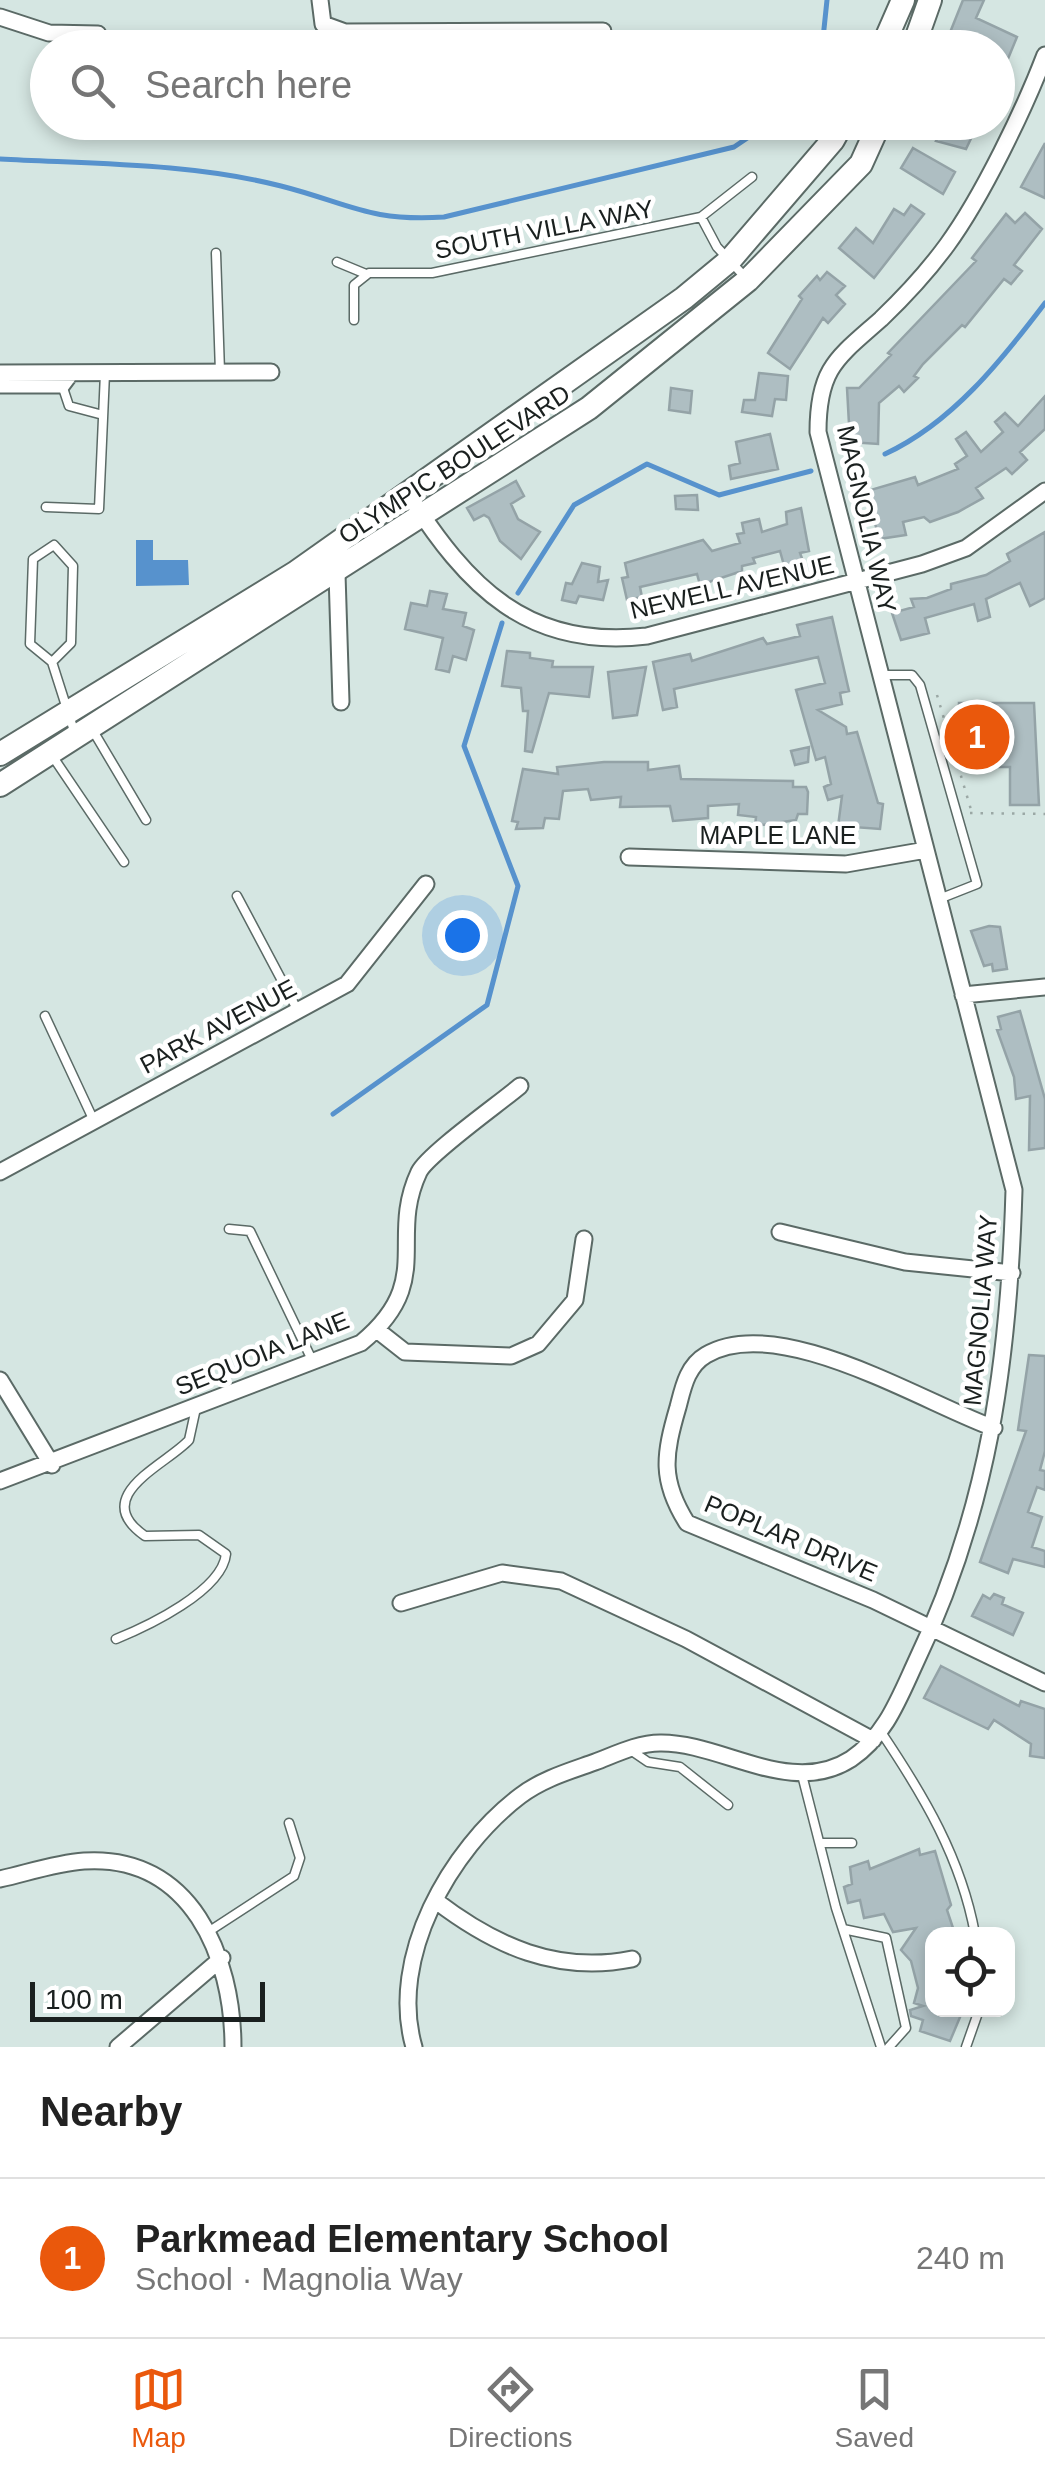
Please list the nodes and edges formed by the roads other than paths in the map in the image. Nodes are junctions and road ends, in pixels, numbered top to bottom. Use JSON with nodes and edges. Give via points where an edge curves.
{"nodes":[{"id":1,"x":320,"y":0,"type":"edge"},
{"id":2,"x":903,"y":0,"type":"edge"},
{"id":3,"x":930,"y":0,"type":"edge"},
{"id":4,"x":0,"y":17,"type":"edge"},
{"id":5,"x":41,"y":30,"type":"edge"},
{"id":6,"x":339,"y":30,"type":"edge"},
{"id":7,"x":890,"y":30,"type":"edge"},
{"id":8,"x":920,"y":30,"type":"edge"},
{"id":9,"x":1045,"y":54,"type":"edge"},
{"id":10,"x":1037,"y":98,"type":"edge"},
{"id":11,"x":1015,"y":134,"type":"edge"},
{"id":12,"x":834,"y":140,"type":"edge"},
{"id":13,"x":872,"y":140,"type":"edge"},
{"id":14,"x":1011,"y":140,"type":"edge"},
{"id":15,"x":752,"y":177,"type":"dead end"},
{"id":16,"x":701,"y":217,"type":"junction"},
{"id":17,"x":216,"y":253,"type":"dead end"},
{"id":18,"x":730,"y":260,"type":"junction"},
{"id":19,"x":337,"y":262,"type":"dead end"},
{"id":20,"x":366,"y":274,"type":"junction"},
{"id":21,"x":748,"y":280,"type":"junction"},
{"id":22,"x":354,"y":320,"type":"dead end"},
{"id":23,"x":220,"y":372,"type":"junction"},
{"id":24,"x":272,"y":372,"type":"dead end"},
{"id":25,"x":104,"y":373,"type":"junction"},
{"id":26,"x":0,"y":374,"type":"edge"},
{"id":27,"x":66,"y":379,"type":"junction"},
{"id":28,"x":0,"y":385,"type":"edge"},
{"id":29,"x":103,"y":416,"type":"junction"},
{"id":30,"x":1045,"y":491,"type":"edge"},
{"id":31,"x":407,"y":492,"type":"junction"},
{"id":32,"x":46,"y":507,"type":"dead end"},
{"id":33,"x":423,"y":518,"type":"junction"},
{"id":34,"x":337,"y":574,"type":"junction"},
{"id":35,"x":855,"y":583,"type":"junction"},
{"id":36,"x":52,"y":662,"type":"junction"},
{"id":37,"x":880,"y":675,"type":"junction"},
{"id":38,"x":340,"y":702,"type":"dead end"},
{"id":39,"x":70,"y":711,"type":"junction"},
{"id":40,"x":84,"y":734,"type":"junction"},
{"id":41,"x":0,"y":754,"type":"edge"},
{"id":42,"x":51,"y":754,"type":"junction"},
{"id":43,"x":0,"y":786,"type":"edge"},
{"id":44,"x":146,"y":820,"type":"dead end"},
{"id":45,"x":926,"y":850,"type":"junction"},
{"id":46,"x":629,"y":857,"type":"dead end"},
{"id":47,"x":124,"y":862,"type":"dead end"},
{"id":48,"x":426,"y":884,"type":"dead end"},
{"id":49,"x":237,"y":896,"type":"dead end"},
{"id":50,"x":939,"y":899,"type":"junction"},
{"id":51,"x":1045,"y":987,"type":"edge"},
{"id":52,"x":963,"y":994,"type":"junction"},
{"id":53,"x":298,"y":1011,"type":"junction"},
{"id":54,"x":45,"y":1016,"type":"dead end"},
{"id":55,"x":520,"y":1086,"type":"dead end"},
{"id":56,"x":94,"y":1121,"type":"junction"},
{"id":57,"x":0,"y":1172,"type":"edge"},
{"id":58,"x":229,"y":1228,"type":"dead end"},
{"id":59,"x":780,"y":1232,"type":"dead end"},
{"id":60,"x":584,"y":1239,"type":"dead end"},
{"id":61,"x":1012,"y":1273,"type":"junction"},
{"id":62,"x":377,"y":1330,"type":"junction"},
{"id":63,"x":313,"y":1362,"type":"junction"},
{"id":64,"x":0,"y":1380,"type":"edge"},
{"id":65,"x":196,"y":1408,"type":"junction"},
{"id":66,"x":994,"y":1428,"type":"junction"},
{"id":67,"x":52,"y":1465,"type":"junction"},
{"id":68,"x":0,"y":1481,"type":"edge"},
{"id":69,"x":400,"y":1603,"type":"dead end"},
{"id":70,"x":931,"y":1630,"type":"junction"},
{"id":71,"x":116,"y":1639,"type":"dead end"},
{"id":72,"x":1045,"y":1683,"type":"edge"},
{"id":73,"x":877,"y":1735,"type":"junction"},
{"id":74,"x":629,"y":1749,"type":"junction"},
{"id":75,"x":801,"y":1771,"type":"junction"},
{"id":76,"x":728,"y":1805,"type":"dead end"},
{"id":77,"x":288,"y":1823,"type":"dead end"},
{"id":78,"x":820,"y":1843,"type":"junction"},
{"id":79,"x":852,"y":1843,"type":"dead end"},
{"id":80,"x":0,"y":1879,"type":"edge"},
{"id":81,"x":436,"y":1901,"type":"junction"},
{"id":82,"x":974,"y":1927,"type":"edge"},
{"id":83,"x":843,"y":1929,"type":"junction"},
{"id":84,"x":208,"y":1932,"type":"junction"},
{"id":85,"x":222,"y":1958,"type":"junction"},
{"id":86,"x":632,"y":1959,"type":"dead end"},
{"id":87,"x":977,"y":2017,"type":"edge"},
{"id":88,"x":118,"y":2047,"type":"edge"},
{"id":89,"x":233,"y":2047,"type":"edge"},
{"id":90,"x":414,"y":2047,"type":"edge"},
{"id":91,"x":885,"y":2047,"type":"edge"},
{"id":92,"x":966,"y":2047,"type":"edge"}],
"edges":[{"from":1,"to":6,"type":"street","via":[[322,24]]},
{"from":2,"to":7,"type":"main road"},
{"from":3,"to":8,"type":"main road"},
{"from":4,"to":5,"type":"street"},
{"from":9,"to":10,"type":"street","name":"MAGNOLIA WAY"},
{"from":10,"to":11,"type":"street","name":"MAGNOLIA WAY"},
{"from":12,"to":18,"type":"main road","name":"OLYMPIC BOULEVARD"},
{"from":13,"to":21,"type":"main road","name":"OLYMPIC BOULEVARD","via":[[861,164]]},
{"from":14,"to":35,"type":"street","name":"MAGNOLIA WAY","via":[[949,242],[910,290],[846,345],[821,389],[818,432]]},
{"from":15,"to":16,"type":"lane"},
{"from":16,"to":18,"type":"lane"},
{"from":16,"to":20,"type":"lane","name":"SOUTH VILLA WAY","via":[[432,273]]},
{"from":17,"to":23,"type":"lane"},
{"from":18,"to":21,"type":"lane"},
{"from":18,"to":31,"type":"main road","name":"OLYMPIC BOULEVARD"},
{"from":19,"to":20,"type":"lane"},
{"from":20,"to":22,"type":"lane","via":[[354,285]]},
{"from":21,"to":33,"type":"main road","name":"OLYMPIC BOULEVARD","via":[[589,408]]},
{"from":23,"to":24,"type":"street"},
{"from":23,"to":25,"type":"street"},
{"from":25,"to":27,"type":"street"},
{"from":25,"to":29,"type":"lane"},
{"from":26,"to":27,"type":"street"},
{"from":27,"to":28,"type":"street"},
{"from":27,"to":29,"type":"lane","via":[[69,406]]},
{"from":29,"to":32,"type":"lane","via":[[99,509]]},
{"from":30,"to":35,"type":"street","name":"NEWELL AVENUE","via":[[966,548]]},
{"from":31,"to":33,"type":"street","name":"NEWELL AVENUE"},
{"from":31,"to":39,"type":"main road","name":"OLYMPIC BOULEVARD","via":[[296,572]]},
{"from":33,"to":34,"type":"main road","name":"OLYMPIC BOULEVARD"},
{"from":33,"to":35,"type":"street","name":"NEWELL AVENUE","via":[[496,601],[531,622],[592,640],[647,636]]},
{"from":34,"to":38,"type":"street"},
{"from":34,"to":40,"type":"main road","name":"OLYMPIC BOULEVARD"},
{"from":35,"to":37,"type":"street","name":"MAGNOLIA WAY"},
{"from":36,"to":36,"type":"lane","via":[[30,644],[33,559],[54,545],[74,566],[71,644]]},
{"from":36,"to":39,"type":"lane"},
{"from":37,"to":45,"type":"street","name":"MAGNOLIA WAY"},
{"from":37,"to":50,"type":"lane","via":[[912,675],[920,685],[977,884]]},
{"from":39,"to":40,"type":"lane"},
{"from":39,"to":41,"type":"main road","name":"OLYMPIC BOULEVARD"},
{"from":40,"to":42,"type":"main road","name":"OLYMPIC BOULEVARD"},
{"from":40,"to":44,"type":"lane"},
{"from":42,"to":43,"type":"main road","name":"OLYMPIC BOULEVARD"},
{"from":42,"to":47,"type":"lane"},
{"from":45,"to":46,"type":"street","name":"MAPLE LANE","via":[[846,864]]},
{"from":45,"to":50,"type":"street","name":"MAGNOLIA WAY"},
{"from":48,"to":53,"type":"street","name":"PARK AVENUE","via":[[347,984]]},
{"from":49,"to":53,"type":"lane"},
{"from":50,"to":52,"type":"street","name":"MAGNOLIA WAY"},
{"from":51,"to":52,"type":"street"},
{"from":52,"to":61,"type":"street","name":"MAGNOLIA WAY","via":[[1014,1190]]},
{"from":53,"to":56,"type":"street","name":"PARK AVENUE"},
{"from":54,"to":56,"type":"lane"},
{"from":55,"to":62,"type":"street","name":"SEQUOIA LANE","via":[[420,1168],[404,1290]]},
{"from":56,"to":57,"type":"street","name":"PARK AVENUE"},
{"from":58,"to":63,"type":"lane","via":[[250,1231]]},
{"from":59,"to":61,"type":"street","via":[[905,1262]]},
{"from":60,"to":62,"type":"street","via":[[574,1300],[538,1344],[511,1356],[405,1352]]},
{"from":61,"to":66,"type":"street","name":"MAGNOLIA WAY"},
{"from":62,"to":63,"type":"street","name":"SEQUOIA LANE"},
{"from":63,"to":65,"type":"street","name":"SEQUOIA LANE"},
{"from":64,"to":67,"type":"street"},
{"from":65,"to":67,"type":"street","name":"SEQUOIA LANE"},
{"from":65,"to":71,"type":"lane","via":[[188,1440],[135,1484],[126,1499],[128,1514],[145,1536],[208,1538],[226,1554],[225,1566],[192,1598]]},
{"from":66,"to":70,"type":"street","name":"MAGNOLIA WAY","via":[[981,1492]]},
{"from":66,"to":70,"type":"street","name":"POPLAR DRIVE","via":[[824,1354],[736,1346],[706,1355],[687,1374],[665,1469],[670,1496],[687,1523]]},
{"from":67,"to":68,"type":"street","name":"SEQUOIA LANE"},
{"from":69,"to":73,"type":"street","via":[[502,1574],[561,1581]]},
{"from":70,"to":72,"type":"street","name":"POPLAR DRIVE"},
{"from":70,"to":73,"type":"street","name":"MAGNOLIA WAY"},
{"from":73,"to":75,"type":"street","via":[[849,1760]]},
{"from":73,"to":82,"type":"lane","via":[[931,1806],[968,1895]]},
{"from":74,"to":75,"type":"street","via":[[682,1744],[729,1760]]},
{"from":74,"to":76,"type":"lane","via":[[648,1762],[680,1768]]},
{"from":74,"to":81,"type":"street","via":[[521,1794],[466,1852]]},
{"from":75,"to":78,"type":"lane"},
{"from":77,"to":84,"type":"lane","via":[[300,1858],[294,1876]]},
{"from":78,"to":79,"type":"lane"},
{"from":78,"to":83,"type":"lane"},
{"from":80,"to":84,"type":"street","via":[[84,1861],[132,1866],[173,1888]]},
{"from":81,"to":86,"type":"street","via":[[530,1955],[602,1965]]},
{"from":81,"to":90,"type":"street","via":[[413,1951],[407,1995]]},
{"from":83,"to":91,"type":"lane"},
{"from":83,"to":91,"type":"lane","via":[[886,1938],[906,2028]]},
{"from":84,"to":85,"type":"street"},
{"from":85,"to":88,"type":"street"},
{"from":85,"to":89,"type":"street"},
{"from":87,"to":92,"type":"lane"}]}
